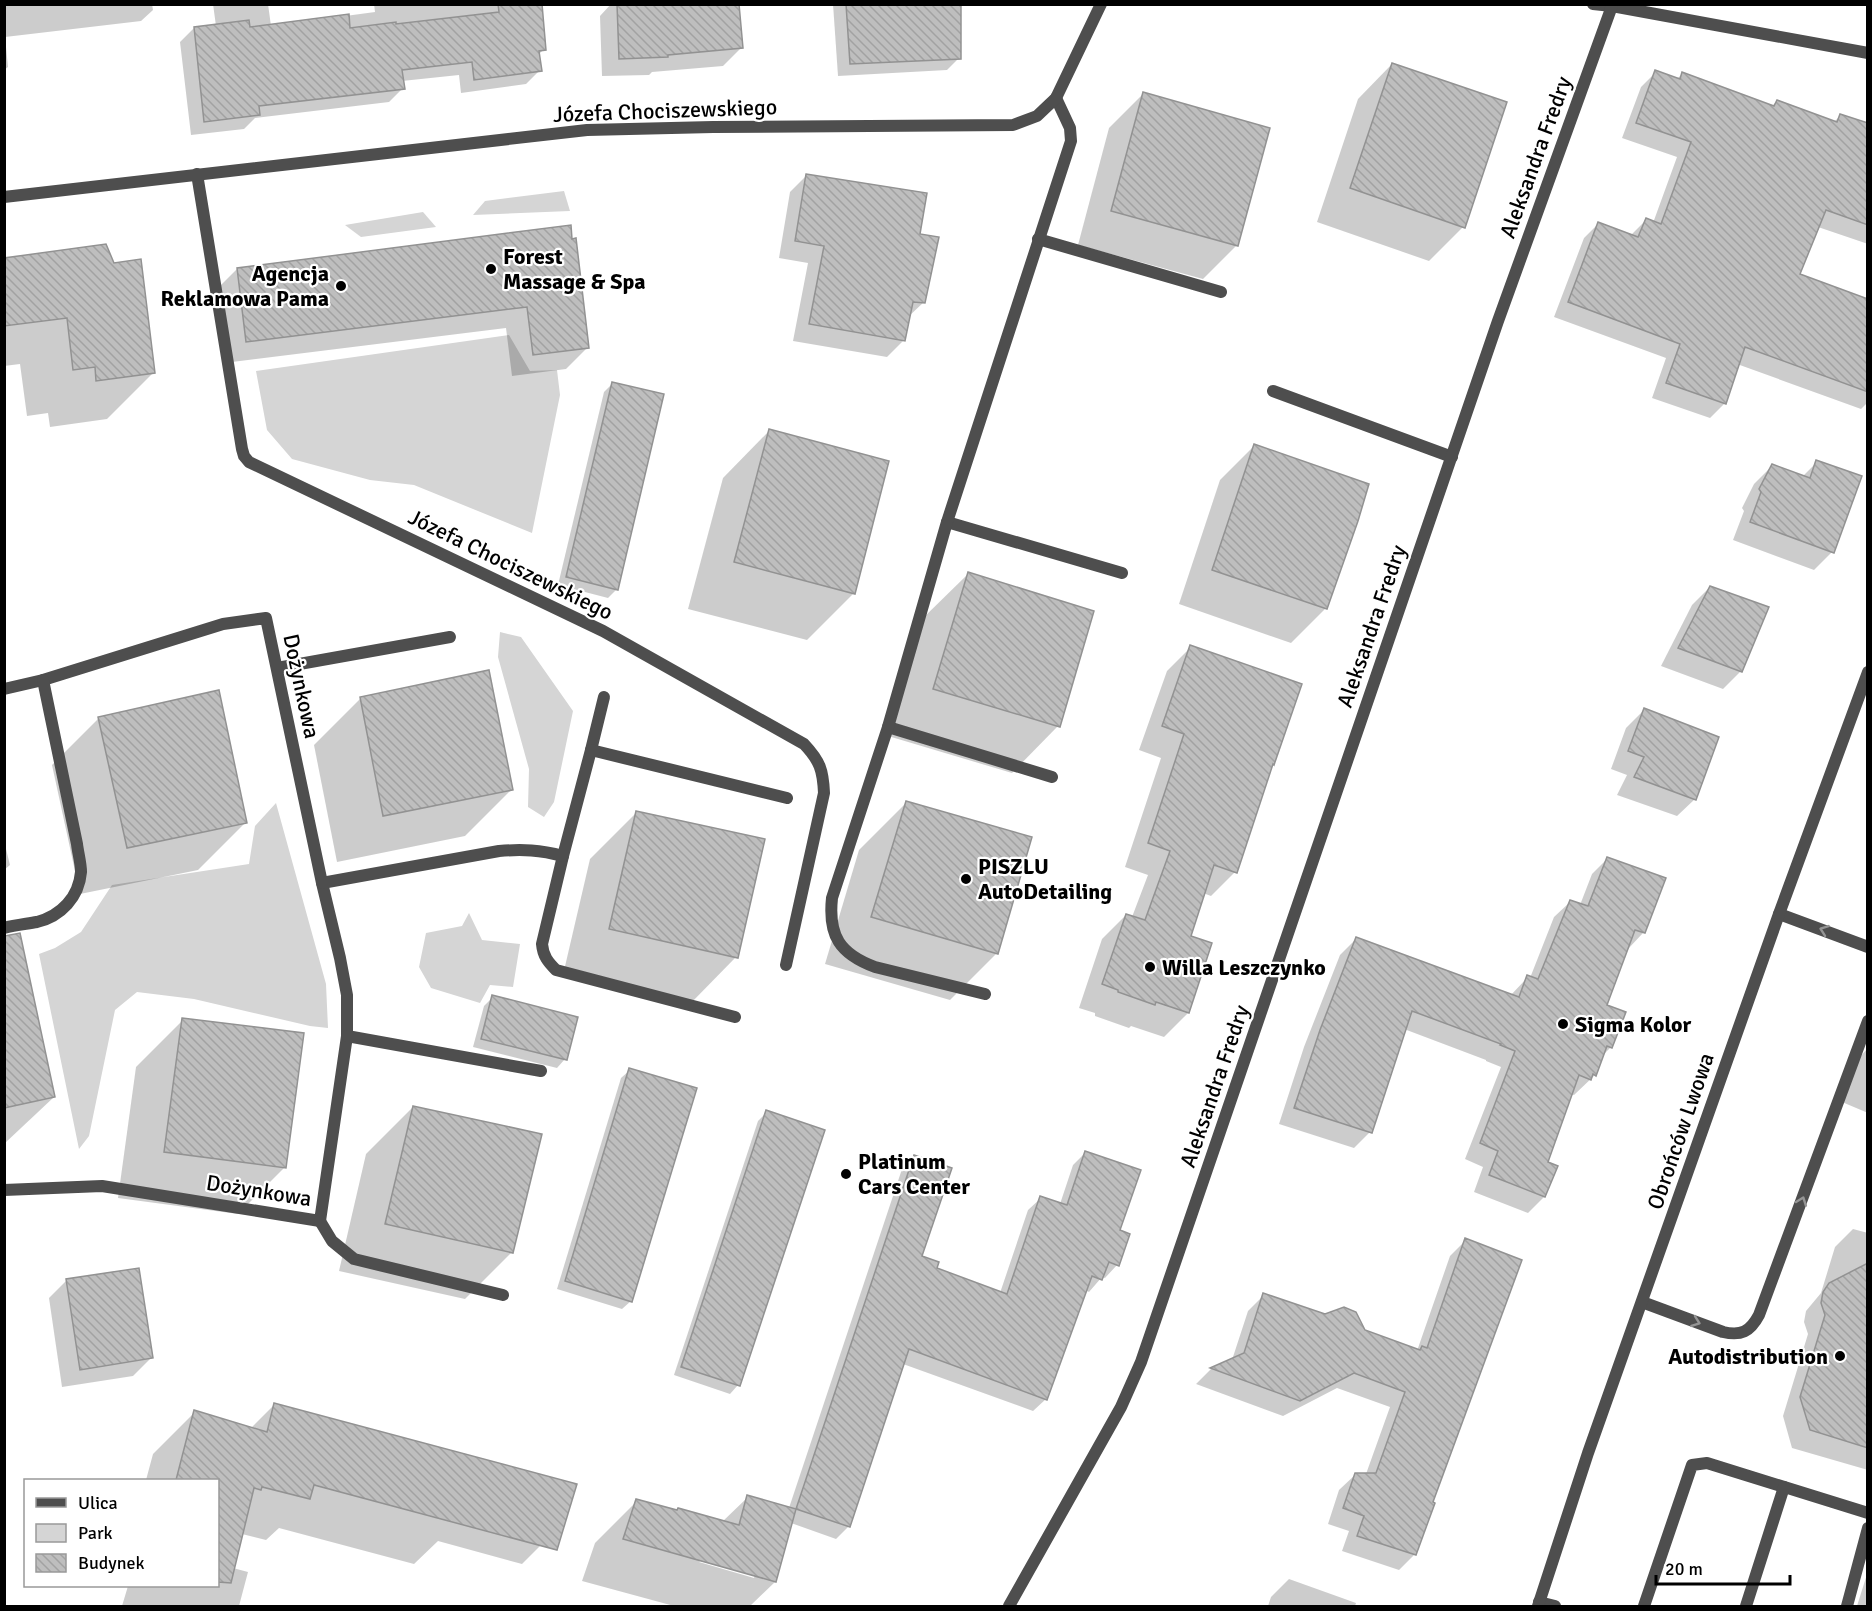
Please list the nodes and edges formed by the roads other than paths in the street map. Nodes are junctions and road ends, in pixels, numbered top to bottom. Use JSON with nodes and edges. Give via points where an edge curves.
{"nodes":[{"id":1,"x":1101,"y":4,"type":"edge"},
{"id":2,"x":1593,"y":4,"type":"edge"},
{"id":3,"x":1612,"y":6,"type":"junction"},
{"id":4,"x":1868,"y":53,"type":"edge"},
{"id":5,"x":1056,"y":98,"type":"junction"},
{"id":6,"x":197,"y":174,"type":"junction"},
{"id":7,"x":4,"y":197,"type":"edge"},
{"id":8,"x":1038,"y":239,"type":"junction"},
{"id":9,"x":1221,"y":292,"type":"dead end"},
{"id":10,"x":1273,"y":390,"type":"dead end"},
{"id":11,"x":1452,"y":457,"type":"junction"},
{"id":12,"x":947,"y":522,"type":"junction"},
{"id":13,"x":1122,"y":573,"type":"dead end"},
{"id":14,"x":450,"y":637,"type":"dead end"},
{"id":15,"x":278,"y":668,"type":"junction"},
{"id":16,"x":1868,"y":672,"type":"edge"},
{"id":17,"x":43,"y":680,"type":"junction"},
{"id":18,"x":4,"y":689,"type":"edge"},
{"id":19,"x":604,"y":697,"type":"dead end"},
{"id":20,"x":888,"y":726,"type":"junction"},
{"id":21,"x":591,"y":750,"type":"junction"},
{"id":22,"x":1052,"y":777,"type":"dead end"},
{"id":23,"x":787,"y":798,"type":"dead end"},
{"id":24,"x":563,"y":856,"type":"junction"},
{"id":25,"x":322,"y":884,"type":"junction"},
{"id":26,"x":1779,"y":914,"type":"junction"},
{"id":27,"x":9,"y":927,"type":"edge"},
{"id":28,"x":1868,"y":947,"type":"edge"},
{"id":29,"x":786,"y":965,"type":"dead end"},
{"id":30,"x":985,"y":994,"type":"dead end"},
{"id":31,"x":735,"y":1017,"type":"dead end"},
{"id":32,"x":1868,"y":1021,"type":"edge"},
{"id":33,"x":347,"y":1036,"type":"junction"},
{"id":34,"x":541,"y":1071,"type":"dead end"},
{"id":35,"x":4,"y":1190,"type":"edge"},
{"id":36,"x":320,"y":1221,"type":"junction"},
{"id":37,"x":503,"y":1296,"type":"dead end"},
{"id":38,"x":1642,"y":1302,"type":"junction"},
{"id":39,"x":1784,"y":1487,"type":"junction"},
{"id":40,"x":1868,"y":1513,"type":"edge"},
{"id":41,"x":1868,"y":1528,"type":"edge"},
{"id":42,"x":1539,"y":1604,"type":"edge"},
{"id":43,"x":1009,"y":1606,"type":"edge"},
{"id":44,"x":1555,"y":1606,"type":"edge"},
{"id":45,"x":1644,"y":1606,"type":"edge"},
{"id":46,"x":1746,"y":1606,"type":"edge"},
{"id":47,"x":1847,"y":1606,"type":"edge"}],
"edges":[{"from":1,"to":5,"type":"street","name":"Józefa Chociszewskiego"},
{"from":2,"to":3,"type":"street"},
{"from":3,"to":4,"type":"street"},
{"from":3,"to":11,"type":"street","name":"Aleksandra Fredry"},
{"from":5,"to":6,"type":"street","name":"Józefa Chociszewskiego","via":[[1037,116],[1013,125],[587,130]]},
{"from":5,"to":8,"type":"street","via":[[1070,128],[1071,141]]},
{"from":6,"to":7,"type":"street","name":"Józefa Chociszewskiego"},
{"from":6,"to":29,"type":"street","name":"Józefa Chociszewskiego","via":[[242,449],[249,462],[603,631],[804,744],[816,758],[824,775],[824,793]]},
{"from":8,"to":9,"type":"street"},
{"from":8,"to":12,"type":"street"},
{"from":10,"to":11,"type":"street"},
{"from":11,"to":43,"type":"street","name":"Aleksandra Fredry","via":[[1141,1362],[1121,1407]]},
{"from":12,"to":13,"type":"street"},
{"from":12,"to":20,"type":"street"},
{"from":14,"to":15,"type":"street"},
{"from":15,"to":17,"type":"street","name":"Dożynkowa","via":[[266,618],[224,624]]},
{"from":15,"to":25,"type":"street","name":"Dożynkowa"},
{"from":16,"to":26,"type":"street","name":"Obrońców Lwowa"},
{"from":17,"to":18,"type":"street","name":"Dożynkowa"},
{"from":17,"to":27,"type":"street","via":[[81,871],[77,889],[55,915]]},
{"from":19,"to":21,"type":"street"},
{"from":20,"to":22,"type":"street"},
{"from":20,"to":30,"type":"street","via":[[832,898],[834,934],[844,950],[858,961]]},
{"from":21,"to":23,"type":"street"},
{"from":21,"to":24,"type":"street"},
{"from":24,"to":25,"type":"street","via":[[523,849],[499,851]]},
{"from":24,"to":31,"type":"street","via":[[542,944],[543,954],[556,970]]},
{"from":25,"to":33,"type":"street","name":"Dożynkowa","via":[[347,995]]},
{"from":28,"to":26,"type":"street","one_way":true},
{"from":26,"to":38,"type":"street","name":"Obrońców Lwowa"},
{"from":38,"to":32,"type":"street","one_way":true,"via":[[1723,1332],[1745,1332],[1754,1325]]},
{"from":33,"to":34,"type":"street"},
{"from":33,"to":36,"type":"street","name":"Dożynkowa"},
{"from":35,"to":36,"type":"street","name":"Dożynkowa","via":[[102,1186]]},
{"from":36,"to":37,"type":"street","via":[[332,1241],[354,1259]]},
{"from":38,"to":42,"type":"street","name":"Obrońców Lwowa"},
{"from":39,"to":40,"type":"street"},
{"from":39,"to":45,"type":"street","via":[[1707,1463],[1692,1466]]},
{"from":39,"to":46,"type":"street"},
{"from":41,"to":47,"type":"street"},
{"from":42,"to":44,"type":"street"}]}
